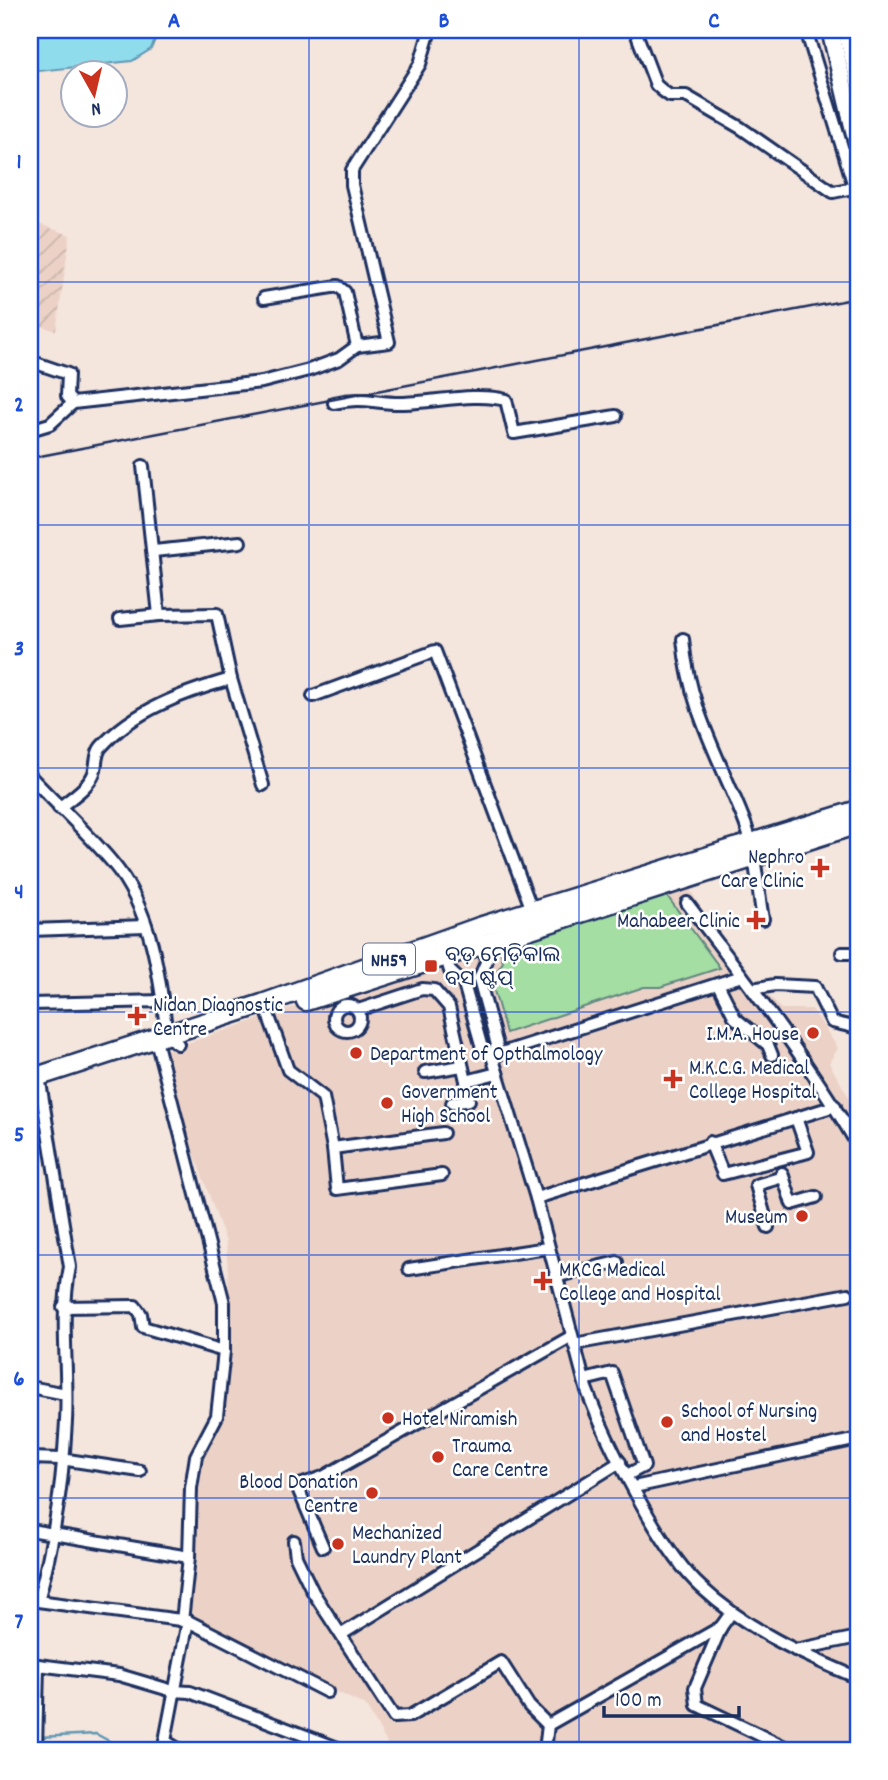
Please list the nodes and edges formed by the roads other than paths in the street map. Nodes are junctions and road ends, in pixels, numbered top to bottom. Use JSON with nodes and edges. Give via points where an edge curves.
{"nodes":[{"id":1,"x":430,"y":30,"type":"edge"},
{"id":2,"x":635,"y":30,"type":"edge"},
{"id":3,"x":806,"y":30,"type":"edge"},
{"id":4,"x":830,"y":30,"type":"edge"},
{"id":5,"x":843,"y":30,"type":"edge"},
{"id":6,"x":858,"y":90,"type":"edge"},
{"id":7,"x":858,"y":147,"type":"edge"},
{"id":8,"x":857,"y":192,"type":"edge"},
{"id":9,"x":264,"y":298,"type":"dead end"},
{"id":10,"x":356,"y":346,"type":"junction"},
{"id":11,"x":30,"y":361,"type":"edge"},
{"id":12,"x":73,"y":403,"type":"junction"},
{"id":13,"x":334,"y":403,"type":"dead end"},
{"id":14,"x":616,"y":416,"type":"dead end"},
{"id":15,"x":30,"y":430,"type":"edge"},
{"id":16,"x":144,"y":466,"type":"dead end"},
{"id":17,"x":240,"y":542,"type":"dead end"},
{"id":18,"x":153,"y":551,"type":"junction"},
{"id":19,"x":159,"y":615,"type":"junction"},
{"id":20,"x":120,"y":619,"type":"dead end"},
{"id":21,"x":683,"y":639,"type":"dead end"},
{"id":22,"x":231,"y":679,"type":"junction"},
{"id":23,"x":313,"y":696,"type":"dead end"},
{"id":24,"x":30,"y":776,"type":"edge"},
{"id":25,"x":263,"y":785,"type":"dead end"},
{"id":26,"x":59,"y":808,"type":"junction"},
{"id":27,"x":858,"y":810,"type":"edge"},
{"id":28,"x":858,"y":824,"type":"edge"},
{"id":29,"x":751,"y":850,"type":"junction"},
{"id":30,"x":666,"y":876,"type":"junction"},
{"id":31,"x":687,"y":903,"type":"dead end"},
{"id":32,"x":532,"y":910,"type":"junction"},
{"id":33,"x":763,"y":919,"type":"dead end"},
{"id":34,"x":146,"y":926,"type":"junction"},
{"id":35,"x":30,"y":930,"type":"edge"},
{"id":36,"x":481,"y":935,"type":"junction"},
{"id":37,"x":443,"y":948,"type":"junction"},
{"id":38,"x":842,"y":953,"type":"dead end"},
{"id":39,"x":858,"y":953,"type":"edge"},
{"id":40,"x":742,"y":976,"type":"junction"},
{"id":41,"x":718,"y":984,"type":"junction"},
{"id":42,"x":752,"y":989,"type":"junction"},
{"id":43,"x":163,"y":1001,"type":"junction"},
{"id":44,"x":30,"y":1004,"type":"edge"},
{"id":45,"x":358,"y":1010,"type":"dead end"},
{"id":46,"x":268,"y":1014,"type":"junction"},
{"id":47,"x":858,"y":1028,"type":"edge"},
{"id":48,"x":165,"y":1042,"type":"junction"},
{"id":49,"x":772,"y":1055,"type":"dead end"},
{"id":50,"x":492,"y":1056,"type":"junction"},
{"id":51,"x":462,"y":1066,"type":"junction"},
{"id":52,"x":425,"y":1072,"type":"dead end"},
{"id":53,"x":497,"y":1073,"type":"junction"},
{"id":54,"x":466,"y":1081,"type":"junction"},
{"id":55,"x":35,"y":1084,"type":"edge"},
{"id":56,"x":452,"y":1103,"type":"dead end"},
{"id":57,"x":835,"y":1106,"type":"junction"},
{"id":58,"x":796,"y":1118,"type":"junction"},
{"id":59,"x":443,"y":1133,"type":"dead end"},
{"id":60,"x":710,"y":1143,"type":"junction"},
{"id":61,"x":858,"y":1146,"type":"edge"},
{"id":62,"x":333,"y":1147,"type":"junction"},
{"id":63,"x":778,"y":1160,"type":"junction"},
{"id":64,"x":763,"y":1164,"type":"junction"},
{"id":65,"x":442,"y":1175,"type":"dead end"},
{"id":66,"x":783,"y":1177,"type":"junction"},
{"id":67,"x":768,"y":1182,"type":"junction"},
{"id":68,"x":816,"y":1197,"type":"dead end"},
{"id":69,"x":536,"y":1198,"type":"junction"},
{"id":70,"x":768,"y":1227,"type":"dead end"},
{"id":71,"x":548,"y":1248,"type":"junction"},
{"id":72,"x":617,"y":1262,"type":"dead end"},
{"id":73,"x":409,"y":1269,"type":"dead end"},
{"id":74,"x":555,"y":1277,"type":"junction"},
{"id":75,"x":848,"y":1294,"type":"dead end"},
{"id":76,"x":63,"y":1307,"type":"junction"},
{"id":77,"x":573,"y":1340,"type":"junction"},
{"id":78,"x":224,"y":1351,"type":"junction"},
{"id":79,"x":584,"y":1380,"type":"junction"},
{"id":80,"x":30,"y":1387,"type":"edge"},
{"id":81,"x":66,"y":1394,"type":"junction"},
{"id":82,"x":858,"y":1439,"type":"edge"},
{"id":83,"x":30,"y":1458,"type":"edge"},
{"id":84,"x":61,"y":1459,"type":"junction"},
{"id":85,"x":620,"y":1462,"type":"junction"},
{"id":86,"x":140,"y":1471,"type":"dead end"},
{"id":87,"x":628,"y":1475,"type":"junction"},
{"id":88,"x":634,"y":1487,"type":"junction"},
{"id":89,"x":30,"y":1530,"type":"edge"},
{"id":90,"x":53,"y":1535,"type":"junction"},
{"id":91,"x":294,"y":1541,"type":"dead end"},
{"id":92,"x":323,"y":1547,"type":"dead end"},
{"id":93,"x":189,"y":1557,"type":"junction"},
{"id":94,"x":732,"y":1613,"type":"junction"},
{"id":95,"x":185,"y":1621,"type":"junction"},
{"id":96,"x":721,"y":1627,"type":"junction"},
{"id":97,"x":342,"y":1633,"type":"junction"},
{"id":98,"x":858,"y":1637,"type":"edge"},
{"id":99,"x":795,"y":1650,"type":"junction"},
{"id":100,"x":34,"y":1665,"type":"edge"},
{"id":101,"x":858,"y":1678,"type":"edge"},
{"id":102,"x":173,"y":1690,"type":"junction"},
{"id":103,"x":327,"y":1692,"type":"dead end"},
{"id":104,"x":548,"y":1725,"type":"junction"},
{"id":105,"x":36,"y":1750,"type":"edge"},
{"id":106,"x":180,"y":1750,"type":"edge"},
{"id":107,"x":342,"y":1750,"type":"edge"},
{"id":108,"x":545,"y":1750,"type":"edge"},
{"id":109,"x":791,"y":1750,"type":"edge"}],
"edges":[{"from":1,"to":10,"type":"street","via":[[420,64],[352,170],[388,342]]},
{"from":2,"to":8,"type":"street","via":[[663,92],[686,96],[741,128],[833,192]]},
{"from":3,"to":8,"type":"street"},
{"from":4,"to":7,"type":"main road"},
{"from":5,"to":6,"type":"street"},
{"from":9,"to":10,"type":"street","via":[[338,286],[345,292]]},
{"from":10,"to":12,"type":"street","via":[[339,359],[292,376]]},
{"from":11,"to":12,"type":"street","via":[[68,374],[67,396]]},
{"from":12,"to":15,"type":"street","via":[[50,424]]},
{"from":13,"to":14,"type":"street","via":[[371,399],[403,404],[490,396],[506,400],[514,433]]},
{"from":16,"to":18,"type":"street"},
{"from":17,"to":18,"type":"street"},
{"from":18,"to":19,"type":"street"},
{"from":19,"to":20,"type":"street"},
{"from":19,"to":22,"type":"street","via":[[216,614]]},
{"from":21,"to":29,"type":"street","via":[[686,676],[695,705],[744,820]]},
{"from":22,"to":25,"type":"street"},
{"from":22,"to":26,"type":"street","via":[[168,700],[135,719],[99,749],[88,784]]},
{"from":23,"to":32,"type":"street","via":[[435,651]]},
{"from":24,"to":26,"type":"street"},
{"from":26,"to":34,"type":"street","via":[[114,863]]},
{"from":27,"to":29,"type":"highway","number":"NH59"},
{"from":28,"to":29,"type":"highway","number":"NH59"},
{"from":29,"to":30,"type":"highway","number":"NH59"},
{"from":29,"to":33,"type":"street"},
{"from":30,"to":32,"type":"highway","number":"NH59"},
{"from":30,"to":36,"type":"highway"},
{"from":31,"to":40,"type":"street"},
{"from":32,"to":36,"type":"highway","number":"NH59"},
{"from":34,"to":35,"type":"street"},
{"from":34,"to":43,"type":"street"},
{"from":36,"to":37,"type":"highway","number":"NH59"},
{"from":36,"to":50,"type":"street","via":[[487,960],[479,979],[497,1045]]},
{"from":37,"to":46,"type":"highway"},
{"from":37,"to":48,"type":"highway","number":"NH59"},
{"from":37,"to":50,"type":"street","via":[[450,971],[464,984],[482,1048]]},
{"from":38,"to":39,"type":"street"},
{"from":40,"to":41,"type":"street"},
{"from":40,"to":42,"type":"street"},
{"from":41,"to":49,"type":"street","via":[[736,1018],[768,1045]]},
{"from":41,"to":50,"type":"street"},
{"from":42,"to":47,"type":"street","via":[[815,987],[832,1022]]},
{"from":42,"to":57,"type":"street"},
{"from":43,"to":44,"type":"street"},
{"from":43,"to":48,"type":"street"},
{"from":45,"to":51,"type":"street","via":[[411,992],[434,990],[449,1007]]},
{"from":46,"to":48,"type":"highway"},
{"from":46,"to":62,"type":"street","via":[[288,1070],[323,1097]]},
{"from":48,"to":55,"type":"highway","number":"NH59"},
{"from":48,"to":78,"type":"street","via":[[224,1303]]},
{"from":50,"to":53,"type":"street"},
{"from":51,"to":52,"type":"street"},
{"from":51,"to":54,"type":"street"},
{"from":53,"to":54,"type":"street"},
{"from":53,"to":69,"type":"street"},
{"from":54,"to":56,"type":"street","via":[[469,1100]]},
{"from":55,"to":76,"type":"street","via":[[70,1266]]},
{"from":57,"to":58,"type":"street"},
{"from":57,"to":61,"type":"street"},
{"from":58,"to":60,"type":"street"},
{"from":58,"to":63,"type":"street","via":[[808,1152]]},
{"from":59,"to":62,"type":"street"},
{"from":60,"to":64,"type":"street","via":[[723,1174]]},
{"from":60,"to":69,"type":"street"},
{"from":62,"to":65,"type":"street","via":[[337,1189]]},
{"from":63,"to":64,"type":"street"},
{"from":63,"to":66,"type":"street"},
{"from":64,"to":67,"type":"street"},
{"from":66,"to":67,"type":"street"},
{"from":66,"to":68,"type":"street","via":[[792,1204]]},
{"from":67,"to":70,"type":"street","via":[[756,1185]]},
{"from":69,"to":71,"type":"street"},
{"from":71,"to":73,"type":"street"},
{"from":71,"to":74,"type":"street"},
{"from":72,"to":74,"type":"street"},
{"from":74,"to":77,"type":"street"},
{"from":75,"to":77,"type":"street"},
{"from":76,"to":78,"type":"street","via":[[135,1306],[143,1327]]},
{"from":76,"to":81,"type":"street"},
{"from":77,"to":79,"type":"street"},
{"from":77,"to":92,"type":"street","via":[[323,1477],[297,1486]]},
{"from":78,"to":93,"type":"street","via":[[217,1416],[196,1456]]},
{"from":79,"to":85,"type":"street"},
{"from":79,"to":87,"type":"street","via":[[612,1373],[643,1466]]},
{"from":80,"to":81,"type":"street"},
{"from":81,"to":84,"type":"street"},
{"from":82,"to":88,"type":"street"},
{"from":83,"to":84,"type":"street"},
{"from":84,"to":86,"type":"street"},
{"from":84,"to":90,"type":"street"},
{"from":85,"to":87,"type":"street"},
{"from":85,"to":97,"type":"street"},
{"from":87,"to":88,"type":"street"},
{"from":88,"to":94,"type":"street","via":[[698,1585]]},
{"from":89,"to":90,"type":"street"},
{"from":90,"to":93,"type":"street"},
{"from":90,"to":95,"type":"street","via":[[38,1601]]},
{"from":91,"to":97,"type":"street","via":[[296,1557],[313,1592]]},
{"from":93,"to":95,"type":"street"},
{"from":94,"to":96,"type":"street"},
{"from":94,"to":99,"type":"street"},
{"from":95,"to":102,"type":"street"},
{"from":95,"to":103,"type":"street"},
{"from":96,"to":104,"type":"street"},
{"from":96,"to":109,"type":"street","via":[[695,1688],[696,1705]]},
{"from":97,"to":104,"type":"street","via":[[394,1717],[410,1716],[501,1662],[529,1706]]},
{"from":98,"to":99,"type":"street"},
{"from":99,"to":101,"type":"street"},
{"from":100,"to":102,"type":"street","via":[[119,1675]]},
{"from":100,"to":105,"type":"street"},
{"from":102,"to":106,"type":"street","via":[[165,1741]]},
{"from":102,"to":107,"type":"street","via":[[190,1692]]},
{"from":104,"to":108,"type":"street"}]}
